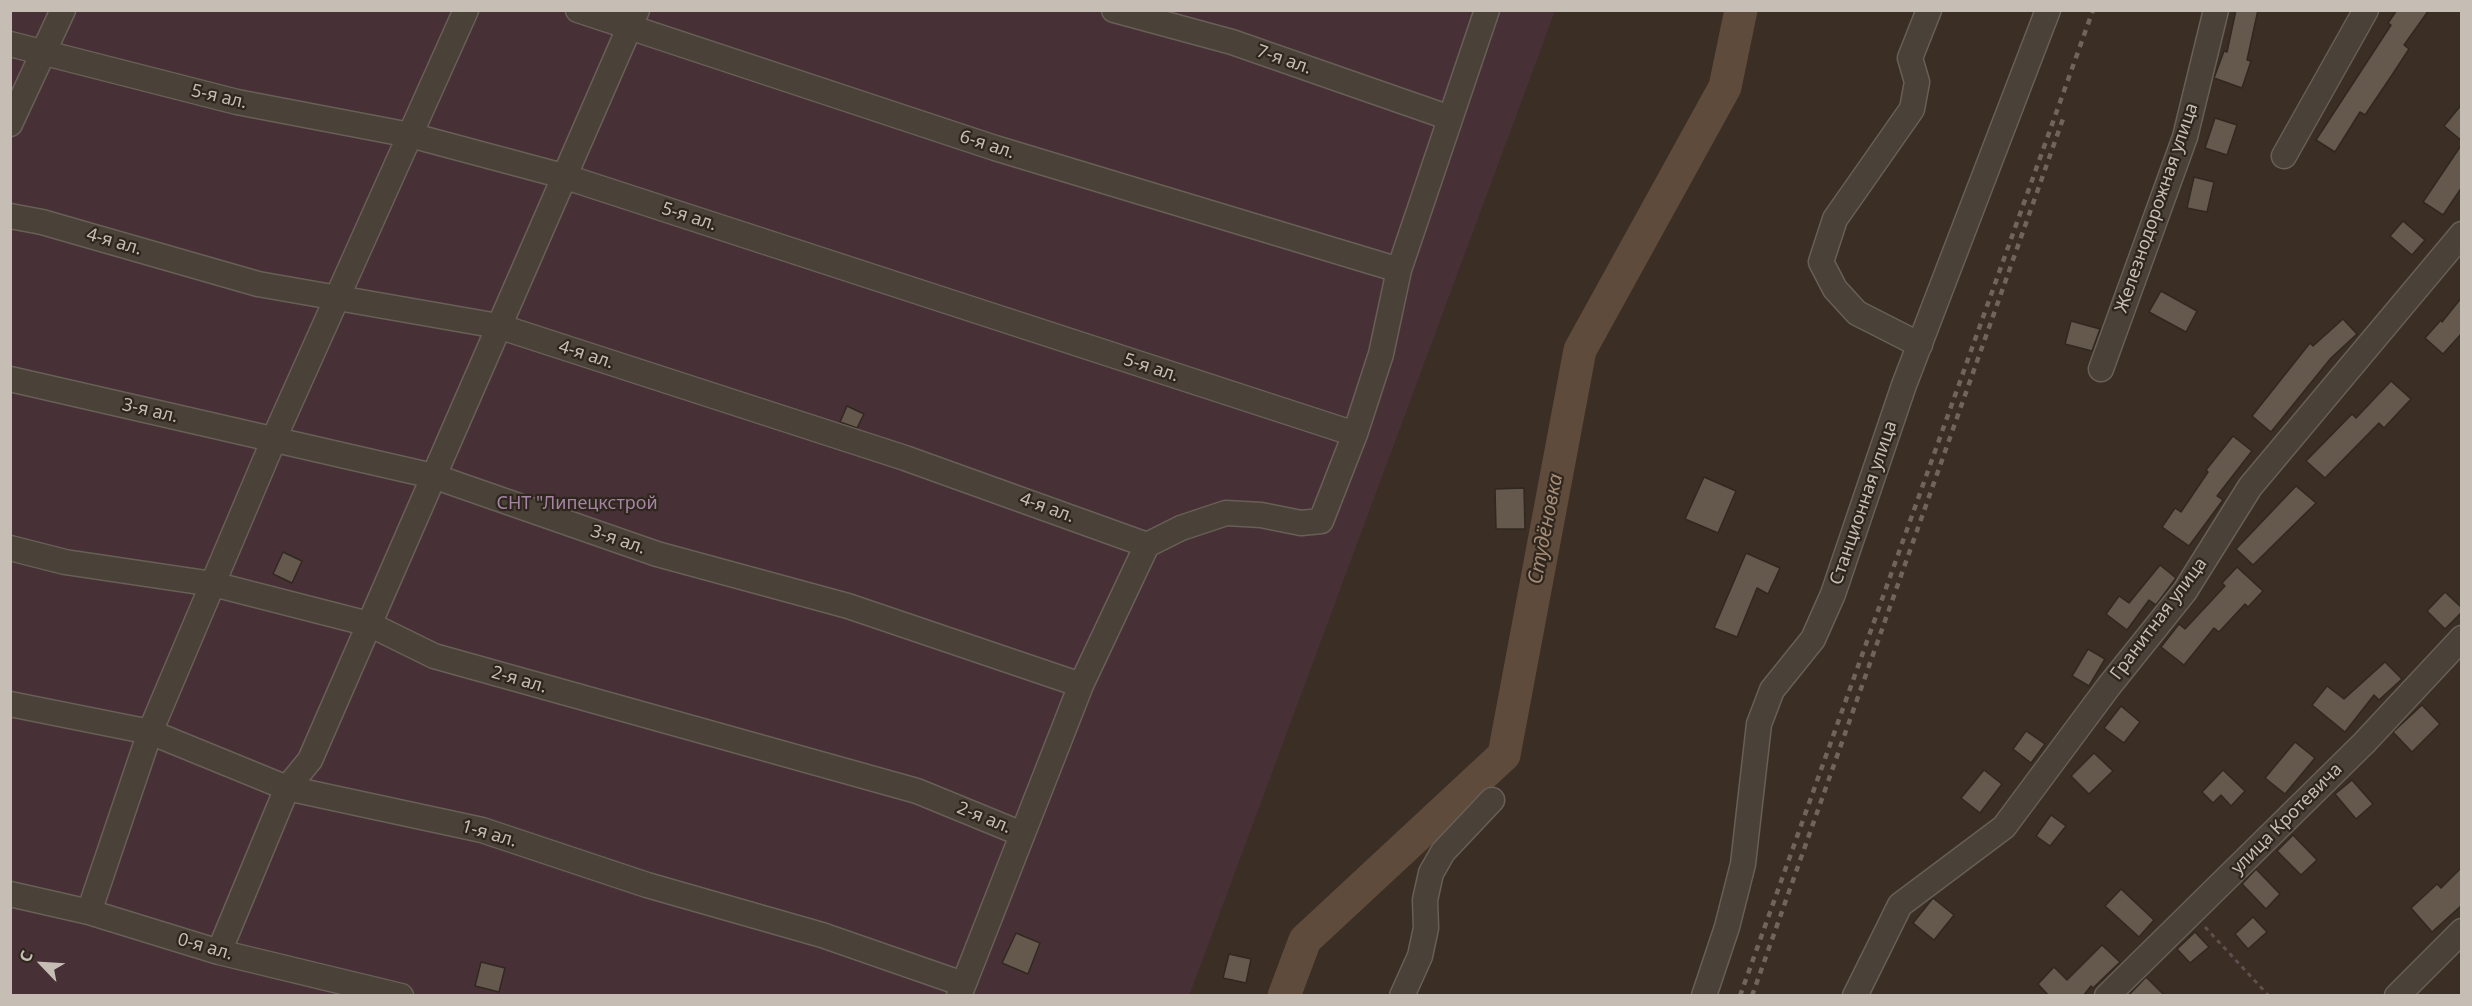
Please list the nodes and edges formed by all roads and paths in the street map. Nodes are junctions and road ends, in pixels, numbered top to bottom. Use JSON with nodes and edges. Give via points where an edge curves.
{"nodes":[{"id":1,"x":63,"y":10,"type":"edge"},
{"id":2,"x":466,"y":10,"type":"edge"},
{"id":3,"x":578,"y":10,"type":"edge"},
{"id":4,"x":1114,"y":10,"type":"edge"},
{"id":5,"x":1487,"y":10,"type":"edge"},
{"id":6,"x":1929,"y":10,"type":"edge"},
{"id":7,"x":2048,"y":10,"type":"edge"},
{"id":8,"x":2216,"y":10,"type":"edge"},
{"id":9,"x":2366,"y":10,"type":"edge"},
{"id":10,"x":633,"y":19,"type":"edge"},
{"id":11,"x":10,"y":44,"type":"edge"},
{"id":12,"x":44,"y":53,"type":"junction"},
{"id":13,"x":1450,"y":118,"type":"junction"},
{"id":14,"x":10,"y":124,"type":"edge"},
{"id":15,"x":410,"y":135,"type":"junction"},
{"id":16,"x":2284,"y":156,"type":"dead end"},
{"id":17,"x":563,"y":176,"type":"junction"},
{"id":18,"x":10,"y":216,"type":"edge"},
{"id":19,"x":2462,"y":234,"type":"edge"},
{"id":20,"x":1399,"y":270,"type":"junction"},
{"id":21,"x":337,"y":298,"type":"junction"},
{"id":22,"x":498,"y":326,"type":"junction"},
{"id":23,"x":1920,"y":345,"type":"junction"},
{"id":24,"x":2101,"y":369,"type":"dead end"},
{"id":25,"x":10,"y":379,"type":"edge"},
{"id":26,"x":1356,"y":434,"type":"junction"},
{"id":27,"x":274,"y":439,"type":"junction"},
{"id":28,"x":433,"y":476,"type":"junction"},
{"id":29,"x":1148,"y":544,"type":"junction"},
{"id":30,"x":10,"y":548,"type":"edge"},
{"id":31,"x":213,"y":584,"type":"junction"},
{"id":32,"x":369,"y":624,"type":"junction"},
{"id":33,"x":2462,"y":638,"type":"edge"},
{"id":34,"x":1081,"y":685,"type":"junction"},
{"id":35,"x":10,"y":704,"type":"edge"},
{"id":36,"x":150,"y":732,"type":"junction"},
{"id":37,"x":287,"y":788,"type":"junction"},
{"id":38,"x":1492,"y":800,"type":"dead end"},
{"id":39,"x":1022,"y":834,"type":"junction"},
{"id":40,"x":10,"y":894,"type":"edge"},
{"id":41,"x":89,"y":912,"type":"junction"},
{"id":42,"x":2192,"y":913,"type":"junction"},
{"id":43,"x":2462,"y":931,"type":"edge"},
{"id":44,"x":219,"y":952,"type":"junction"},
{"id":45,"x":961,"y":990,"type":"edge"},
{"id":46,"x":401,"y":996,"type":"edge"},
{"id":47,"x":1401,"y":996,"type":"edge"},
{"id":48,"x":1704,"y":996,"type":"edge"},
{"id":49,"x":1855,"y":996,"type":"edge"},
{"id":50,"x":2107,"y":996,"type":"edge"},
{"id":51,"x":2269,"y":996,"type":"edge"},
{"id":52,"x":2397,"y":996,"type":"edge"}],
"edges":[{"from":1,"to":12,"type":"street"},
{"from":2,"to":15,"type":"street"},
{"from":3,"to":10,"type":"street","name":"6-я ал."},
{"from":4,"to":13,"type":"street","name":"7-я ал.","via":[[1232,42]]},
{"from":5,"to":13,"type":"street"},
{"from":6,"to":23,"type":"street","via":[[1910,58],[1917,82],[1912,109],[1835,219],[1821,262],[1835,289],[1857,313]]},
{"from":7,"to":23,"type":"street","name":"Станционная улица"},
{"from":8,"to":24,"type":"street","name":"Железнодорожная улица","via":[[2185,137]]},
{"from":9,"to":16,"type":"street"},
{"from":10,"to":17,"type":"street"},
{"from":10,"to":20,"type":"street","name":"6-я ал.","via":[[995,148]]},
{"from":11,"to":12,"type":"street","name":"5-я ал."},
{"from":12,"to":14,"type":"street"},
{"from":12,"to":15,"type":"street","name":"5-я ал.","via":[[237,102]]},
{"from":13,"to":20,"type":"street"},
{"from":15,"to":17,"type":"street","name":"5-я ал."},
{"from":15,"to":21,"type":"street"},
{"from":17,"to":22,"type":"street"},
{"from":17,"to":26,"type":"street","name":"5-я ал."},
{"from":18,"to":21,"type":"street","name":"4-я ал.","via":[[258,284]]},
{"from":19,"to":49,"type":"street","name":"Гранитная улица","via":[[2250,487],[2185,591],[2004,827],[1900,905]]},
{"from":20,"to":26,"type":"street","via":[[1381,354]]},
{"from":21,"to":22,"type":"street","name":"4-я ал."},
{"from":21,"to":27,"type":"street"},
{"from":22,"to":28,"type":"street"},
{"from":22,"to":29,"type":"street","name":"4-я ал.","via":[[905,458]]},
{"from":23,"to":48,"type":"street","name":"Станционная улица","via":[[1833,594],[1813,639],[1772,690],[1759,724],[1743,864]]},
{"from":25,"to":27,"type":"street","name":"3-я ал."},
{"from":26,"to":29,"type":"street","via":[[1321,521],[1301,524],[1261,515],[1226,513]]},
{"from":27,"to":28,"type":"street","name":"3-я ал."},
{"from":27,"to":31,"type":"street"},
{"from":28,"to":32,"type":"street"},
{"from":28,"to":34,"type":"street","name":"3-я ал.","via":[[657,554],[848,606]]},
{"from":29,"to":34,"type":"street"},
{"from":30,"to":31,"type":"street","name":"2-я ал.","via":[[65,562]]},
{"from":31,"to":32,"type":"street","name":"2-я ал."},
{"from":31,"to":36,"type":"street"},
{"from":32,"to":37,"type":"street","via":[[310,760]]},
{"from":32,"to":39,"type":"street","name":"2-я ал.","via":[[434,656],[917,791]]},
{"from":33,"to":42,"type":"street","name":"улица Кротевича"},
{"from":34,"to":39,"type":"street"},
{"from":35,"to":36,"type":"street","name":"1-я ал."},
{"from":36,"to":37,"type":"street","name":"1-я ал."},
{"from":36,"to":41,"type":"street"},
{"from":37,"to":44,"type":"street"},
{"from":37,"to":45,"type":"street","name":"1-я ал.","via":[[482,830],[647,885],[822,936]]},
{"from":38,"to":47,"type":"street","via":[[1443,852],[1431,873],[1420,956]]},
{"from":39,"to":45,"type":"street"},
{"from":40,"to":41,"type":"street","name":"0-я ал."},
{"from":41,"to":44,"type":"street","name":"0-я ал."},
{"from":42,"to":50,"type":"street","name":"улица Кротевича"},
{"from":42,"to":51,"type":"path"},
{"from":43,"to":52,"type":"street"},
{"from":44,"to":46,"type":"street","name":"0-я ал."}]}
